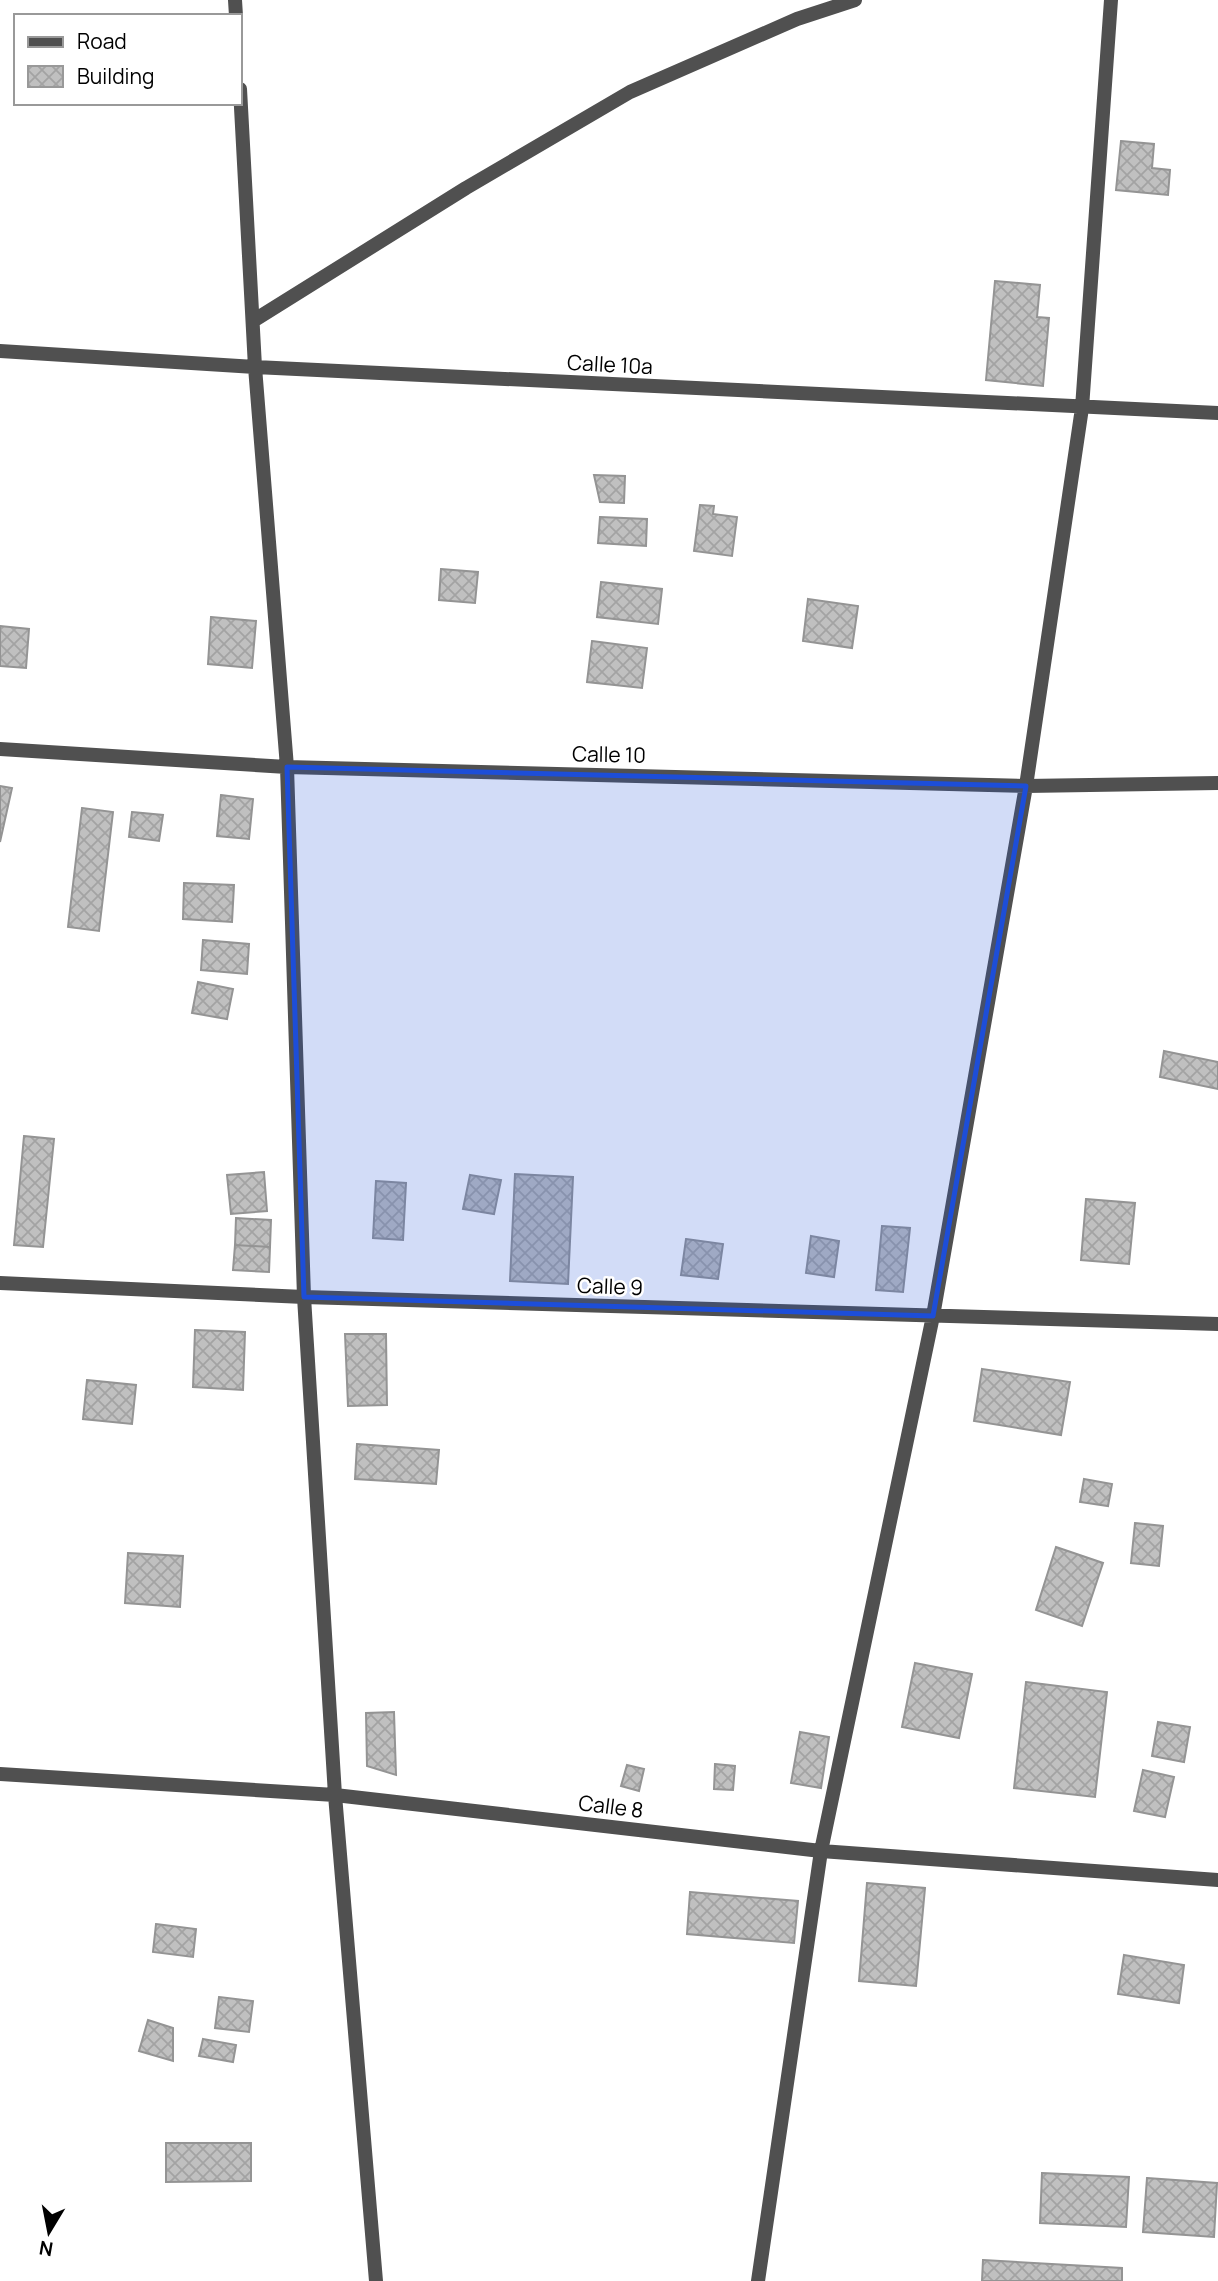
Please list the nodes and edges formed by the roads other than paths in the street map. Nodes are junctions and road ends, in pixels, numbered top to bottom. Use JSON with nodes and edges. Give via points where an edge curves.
{"nodes":[{"id":1,"x":855,"y":0,"type":"edge"},
{"id":2,"x":1111,"y":0,"type":"edge"},
{"id":3,"x":241,"y":105,"type":"edge"},
{"id":4,"x":253,"y":321,"type":"junction"},
{"id":5,"x":0,"y":351,"type":"edge"},
{"id":6,"x":255,"y":367,"type":"junction"},
{"id":7,"x":1082,"y":408,"type":"junction"},
{"id":8,"x":1218,"y":413,"type":"edge"},
{"id":9,"x":0,"y":749,"type":"edge"},
{"id":10,"x":287,"y":767,"type":"junction"},
{"id":11,"x":1218,"y":783,"type":"edge"},
{"id":12,"x":1026,"y":786,"type":"junction"},
{"id":13,"x":2,"y":1279,"type":"edge"},
{"id":14,"x":304,"y":1297,"type":"junction"},
{"id":15,"x":933,"y":1316,"type":"junction"},
{"id":16,"x":1218,"y":1324,"type":"edge"},
{"id":17,"x":0,"y":1774,"type":"edge"},
{"id":18,"x":335,"y":1796,"type":"junction"},
{"id":19,"x":821,"y":1851,"type":"junction"},
{"id":20,"x":1218,"y":1880,"type":"edge"},
{"id":21,"x":376,"y":2281,"type":"edge"},
{"id":22,"x":758,"y":2281,"type":"edge"}],
"edges":[{"from":1,"to":4,"type":"street","via":[[797,19],[629,92]]},
{"from":2,"to":7,"type":"street"},
{"from":3,"to":4,"type":"street"},
{"from":4,"to":6,"type":"street"},
{"from":5,"to":6,"type":"street","name":"Calle 10a"},
{"from":6,"to":7,"type":"street","name":"Calle 10a"},
{"from":6,"to":10,"type":"street"},
{"from":7,"to":8,"type":"street","name":"Calle 10a"},
{"from":7,"to":12,"type":"street"},
{"from":9,"to":10,"type":"street","name":"Calle 10"},
{"from":10,"to":12,"type":"street","name":"Calle 10"},
{"from":10,"to":14,"type":"street"},
{"from":11,"to":12,"type":"street","name":"Calle 10"},
{"from":12,"to":15,"type":"street"},
{"from":13,"to":14,"type":"street","name":"Calle 9"},
{"from":14,"to":15,"type":"street","name":"Calle 9"},
{"from":14,"to":18,"type":"street"},
{"from":15,"to":16,"type":"street","name":"Calle 9"},
{"from":15,"to":19,"type":"street"},
{"from":17,"to":18,"type":"street","name":"Calle 8"},
{"from":18,"to":19,"type":"street","name":"Calle 8"},
{"from":18,"to":21,"type":"street"},
{"from":19,"to":20,"type":"street","name":"Calle 8"},
{"from":19,"to":22,"type":"street"}]}
